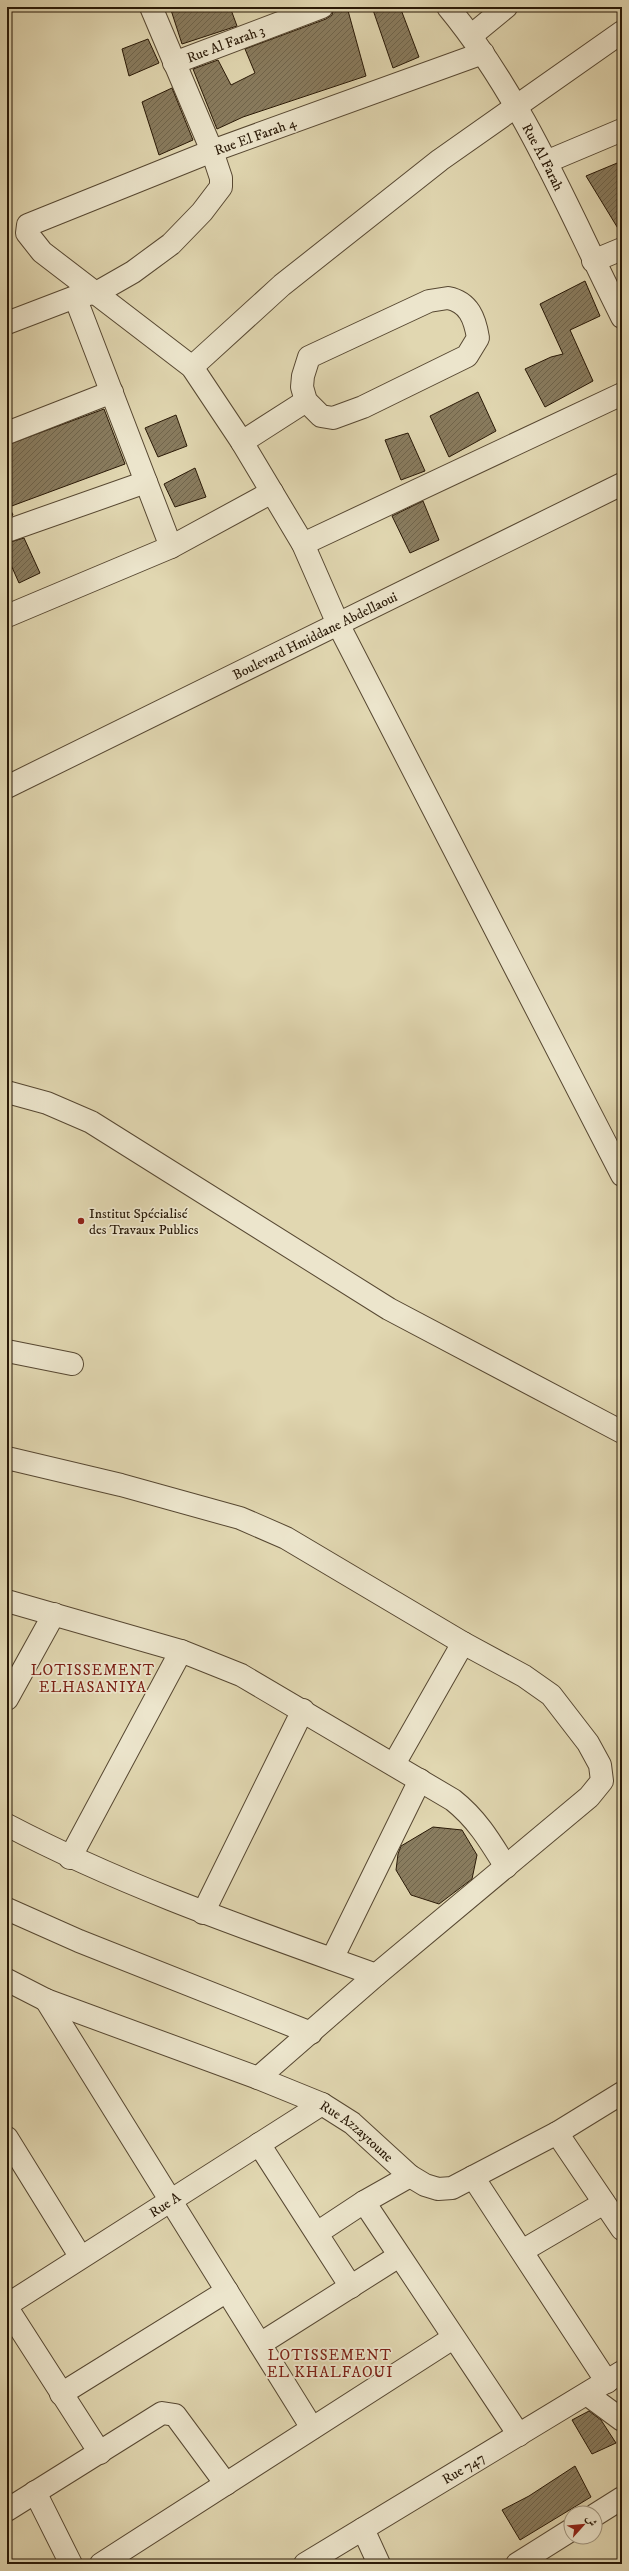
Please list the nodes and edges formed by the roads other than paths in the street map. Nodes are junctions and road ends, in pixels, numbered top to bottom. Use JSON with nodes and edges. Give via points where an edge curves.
{"nodes":[{"id":1,"x":151,"y":7,"type":"edge"},
{"id":2,"x":319,"y":7,"type":"edge"},
{"id":3,"x":448,"y":7,"type":"edge"},
{"id":4,"x":506,"y":7,"type":"edge"},
{"id":5,"x":622,"y":32,"type":"edge"},
{"id":6,"x":478,"y":44,"type":"junction"},
{"id":7,"x":174,"y":63,"type":"junction"},
{"id":8,"x":515,"y":106,"type":"junction"},
{"id":9,"x":622,"y":130,"type":"edge"},
{"id":10,"x":212,"y":152,"type":"junction"},
{"id":11,"x":546,"y":162,"type":"junction"},
{"id":12,"x":622,"y":249,"type":"edge"},
{"id":13,"x":593,"y":261,"type":"junction"},
{"id":14,"x":98,"y":292,"type":"junction"},
{"id":15,"x":75,"y":297,"type":"junction"},
{"id":16,"x":622,"y":318,"type":"edge"},
{"id":17,"x":7,"y":323,"type":"edge"},
{"id":18,"x":192,"y":367,"type":"junction"},
{"id":19,"x":112,"y":392,"type":"junction"},
{"id":20,"x":622,"y":394,"type":"edge"},
{"id":21,"x":306,"y":401,"type":"junction"},
{"id":22,"x":7,"y":433,"type":"edge"},
{"id":23,"x":242,"y":442,"type":"junction"},
{"id":24,"x":146,"y":482,"type":"junction"},
{"id":25,"x":622,"y":484,"type":"edge"},
{"id":26,"x":272,"y":492,"type":"junction"},
{"id":27,"x":7,"y":531,"type":"edge"},
{"id":28,"x":303,"y":544,"type":"junction"},
{"id":29,"x":171,"y":547,"type":"junction"},
{"id":30,"x":7,"y":616,"type":"edge"},
{"id":31,"x":338,"y":624,"type":"junction"},
{"id":32,"x":7,"y":787,"type":"edge"},
{"id":33,"x":7,"y":1092,"type":"edge"},
{"id":34,"x":621,"y":1171,"type":"edge"},
{"id":35,"x":7,"y":1351,"type":"edge"},
{"id":36,"x":72,"y":1364,"type":"dead end"},
{"id":37,"x":622,"y":1432,"type":"edge"},
{"id":38,"x":7,"y":1458,"type":"edge"},
{"id":39,"x":7,"y":1601,"type":"edge"},
{"id":40,"x":54,"y":1614,"type":"junction"},
{"id":41,"x":463,"y":1643,"type":"junction"},
{"id":42,"x":181,"y":1651,"type":"junction"},
{"id":43,"x":7,"y":1699,"type":"edge"},
{"id":44,"x":303,"y":1710,"type":"junction"},
{"id":45,"x":394,"y":1764,"type":"junction"},
{"id":46,"x":420,"y":1780,"type":"junction"},
{"id":47,"x":7,"y":1825,"type":"edge"},
{"id":48,"x":70,"y":1858,"type":"junction"},
{"id":49,"x":506,"y":1867,"type":"junction"},
{"id":50,"x":7,"y":1909,"type":"edge"},
{"id":51,"x":203,"y":1912,"type":"junction"},
{"id":52,"x":332,"y":1959,"type":"junction"},
{"id":53,"x":376,"y":1975,"type":"junction"},
{"id":54,"x":7,"y":1980,"type":"edge"},
{"id":55,"x":46,"y":2000,"type":"junction"},
{"id":56,"x":311,"y":2033,"type":"junction"},
{"id":57,"x":258,"y":2078,"type":"junction"},
{"id":58,"x":622,"y":2093,"type":"edge"},
{"id":59,"x":322,"y":2104,"type":"junction"},
{"id":60,"x":557,"y":2133,"type":"junction"},
{"id":61,"x":7,"y":2138,"type":"edge"},
{"id":62,"x":259,"y":2144,"type":"junction"},
{"id":63,"x":410,"y":2176,"type":"junction"},
{"id":64,"x":473,"y":2177,"type":"junction"},
{"id":65,"x":171,"y":2200,"type":"junction"},
{"id":66,"x":364,"y":2202,"type":"junction"},
{"id":67,"x":615,"y":2214,"type":"edge"},
{"id":68,"x":317,"y":2234,"type":"junction"},
{"id":69,"x":522,"y":2251,"type":"junction"},
{"id":70,"x":80,"y":2256,"type":"junction"},
{"id":71,"x":399,"y":2256,"type":"junction"},
{"id":72,"x":351,"y":2287,"type":"junction"},
{"id":73,"x":227,"y":2291,"type":"junction"},
{"id":74,"x":7,"y":2305,"type":"edge"},
{"id":75,"x":7,"y":2308,"type":"edge"},
{"id":76,"x":453,"y":2338,"type":"junction"},
{"id":77,"x":260,"y":2344,"type":"junction"},
{"id":78,"x":614,"y":2377,"type":"edge"},
{"id":79,"x":61,"y":2394,"type":"junction"},
{"id":80,"x":588,"y":2395,"type":"junction"},
{"id":81,"x":622,"y":2420,"type":"edge"},
{"id":82,"x":312,"y":2428,"type":"junction"},
{"id":83,"x":519,"y":2435,"type":"junction"},
{"id":84,"x":100,"y":2453,"type":"junction"},
{"id":85,"x":226,"y":2484,"type":"junction"},
{"id":86,"x":35,"y":2492,"type":"junction"},
{"id":87,"x":622,"y":2498,"type":"edge"},
{"id":88,"x":9,"y":2504,"type":"edge"},
{"id":89,"x":603,"y":2510,"type":"edge"},
{"id":90,"x":363,"y":2529,"type":"junction"},
{"id":91,"x":563,"y":2535,"type":"edge"},
{"id":92,"x":71,"y":2564,"type":"edge"},
{"id":93,"x":100,"y":2564,"type":"edge"},
{"id":94,"x":305,"y":2564,"type":"edge"},
{"id":95,"x":379,"y":2564,"type":"edge"},
{"id":96,"x":517,"y":2564,"type":"edge"}],
"edges":[{"from":1,"to":7,"type":"street"},
{"from":2,"to":7,"type":"street","name":"Rue Al Farah 3"},
{"from":3,"to":6,"type":"street","name":"Rue Al Farah"},
{"from":4,"to":6,"type":"street"},
{"from":5,"to":8,"type":"street"},
{"from":6,"to":8,"type":"street","name":"Rue Al Farah"},
{"from":6,"to":10,"type":"street","name":"Rue El Farah 4"},
{"from":7,"to":10,"type":"street"},
{"from":8,"to":11,"type":"street","name":"Rue Al Farah"},
{"from":8,"to":18,"type":"street","via":[[433,165],[282,285]]},
{"from":9,"to":11,"type":"street"},
{"from":10,"to":14,"type":"street","via":[[221,178],[218,193],[171,244],[133,272]]},
{"from":10,"to":14,"type":"street","name":"Rue El Farah 4","via":[[28,225],[27,233],[42,252]]},
{"from":11,"to":13,"type":"street","name":"Rue Al Farah"},
{"from":12,"to":13,"type":"street"},
{"from":13,"to":16,"type":"street","name":"Rue Al Farah"},
{"from":14,"to":15,"type":"street"},
{"from":14,"to":18,"type":"street"},
{"from":15,"to":17,"type":"street"},
{"from":15,"to":19,"type":"street"},
{"from":18,"to":23,"type":"street"},
{"from":19,"to":22,"type":"street"},
{"from":19,"to":24,"type":"street"},
{"from":20,"to":28,"type":"street"},
{"from":21,"to":21,"type":"street","via":[[322,416],[333,418],[362,407],[467,356],[478,338],[475,322],[467,307],[457,300],[448,298],[429,301],[322,350],[309,358],[305,368],[302,387]]},
{"from":21,"to":23,"type":"street"},
{"from":23,"to":26,"type":"street"},
{"from":24,"to":27,"type":"street"},
{"from":24,"to":29,"type":"street"},
{"from":25,"to":31,"type":"street","name":"Boulevard Hmiddane Abdellaoui"},
{"from":26,"to":28,"type":"street"},
{"from":26,"to":29,"type":"street"},
{"from":28,"to":31,"type":"street"},
{"from":29,"to":30,"type":"street"},
{"from":31,"to":32,"type":"street","name":"Boulevard Hmiddane Abdellaoui"},
{"from":31,"to":34,"type":"street"},
{"from":33,"to":37,"type":"street","via":[[47,1103],[91,1122],[389,1309]]},
{"from":35,"to":36,"type":"street"},
{"from":38,"to":41,"type":"street","via":[[121,1485],[240,1518],[286,1538]]},
{"from":39,"to":40,"type":"street"},
{"from":40,"to":42,"type":"street"},
{"from":40,"to":43,"type":"street"},
{"from":41,"to":45,"type":"street"},
{"from":41,"to":49,"type":"street","via":[[524,1676],[550,1695],[576,1725],[600,1765],[602,1781],[599,1787]]},
{"from":42,"to":44,"type":"street","via":[[242,1675]]},
{"from":42,"to":48,"type":"street"},
{"from":44,"to":45,"type":"street"},
{"from":44,"to":51,"type":"street"},
{"from":45,"to":46,"type":"street"},
{"from":46,"to":49,"type":"street","via":[[469,1812],[484,1830]]},
{"from":46,"to":52,"type":"street"},
{"from":47,"to":48,"type":"street"},
{"from":48,"to":51,"type":"street"},
{"from":49,"to":53,"type":"street"},
{"from":50,"to":56,"type":"street","via":[[78,1941]]},
{"from":51,"to":52,"type":"street"},
{"from":52,"to":53,"type":"street"},
{"from":53,"to":56,"type":"street"},
{"from":54,"to":55,"type":"street","name":"Rue Azzaytoune"},
{"from":55,"to":57,"type":"street","name":"Rue Azzaytoune"},
{"from":55,"to":65,"type":"street"},
{"from":56,"to":57,"type":"street"},
{"from":57,"to":59,"type":"street","name":"Rue Azzaytoune"},
{"from":58,"to":60,"type":"street","name":"Rue Azzaytoune"},
{"from":59,"to":62,"type":"street","name":"Rue A"},
{"from":59,"to":63,"type":"street","name":"Rue Azzaytoune","via":[[352,2123]]},
{"from":60,"to":64,"type":"street","name":"Rue Azzaytoune"},
{"from":60,"to":67,"type":"street"},
{"from":61,"to":70,"type":"street"},
{"from":62,"to":65,"type":"street","name":"Rue A"},
{"from":62,"to":68,"type":"street"},
{"from":63,"to":64,"type":"street","name":"Rue Azzaytoune","via":[[438,2189],[452,2188]]},
{"from":63,"to":66,"type":"street"},
{"from":64,"to":69,"type":"street"},
{"from":65,"to":70,"type":"street","name":"Rue A"},
{"from":65,"to":73,"type":"street"},
{"from":66,"to":68,"type":"street"},
{"from":66,"to":71,"type":"street"},
{"from":67,"to":69,"type":"street"},
{"from":68,"to":72,"type":"street"},
{"from":69,"to":78,"type":"street"},
{"from":70,"to":74,"type":"street","name":"Rue A"},
{"from":71,"to":72,"type":"street"},
{"from":71,"to":76,"type":"street"},
{"from":72,"to":77,"type":"street"},
{"from":73,"to":77,"type":"street"},
{"from":73,"to":79,"type":"street"},
{"from":75,"to":79,"type":"street"},
{"from":76,"to":82,"type":"street"},
{"from":76,"to":83,"type":"street"},
{"from":77,"to":82,"type":"street"},
{"from":78,"to":80,"type":"street","name":"Rue 747"},
{"from":79,"to":84,"type":"street"},
{"from":80,"to":81,"type":"street"},
{"from":80,"to":83,"type":"street","name":"Rue 747"},
{"from":82,"to":85,"type":"street"},
{"from":83,"to":90,"type":"street","name":"Rue 747"},
{"from":84,"to":85,"type":"street","via":[[162,2413],[167,2413],[175,2415]]},
{"from":84,"to":86,"type":"street"},
{"from":85,"to":93,"type":"street"},
{"from":86,"to":88,"type":"street"},
{"from":86,"to":92,"type":"street"},
{"from":87,"to":89,"type":"street"},
{"from":90,"to":94,"type":"street","name":"Rue 747"},
{"from":90,"to":95,"type":"street"},
{"from":91,"to":96,"type":"street"}]}
